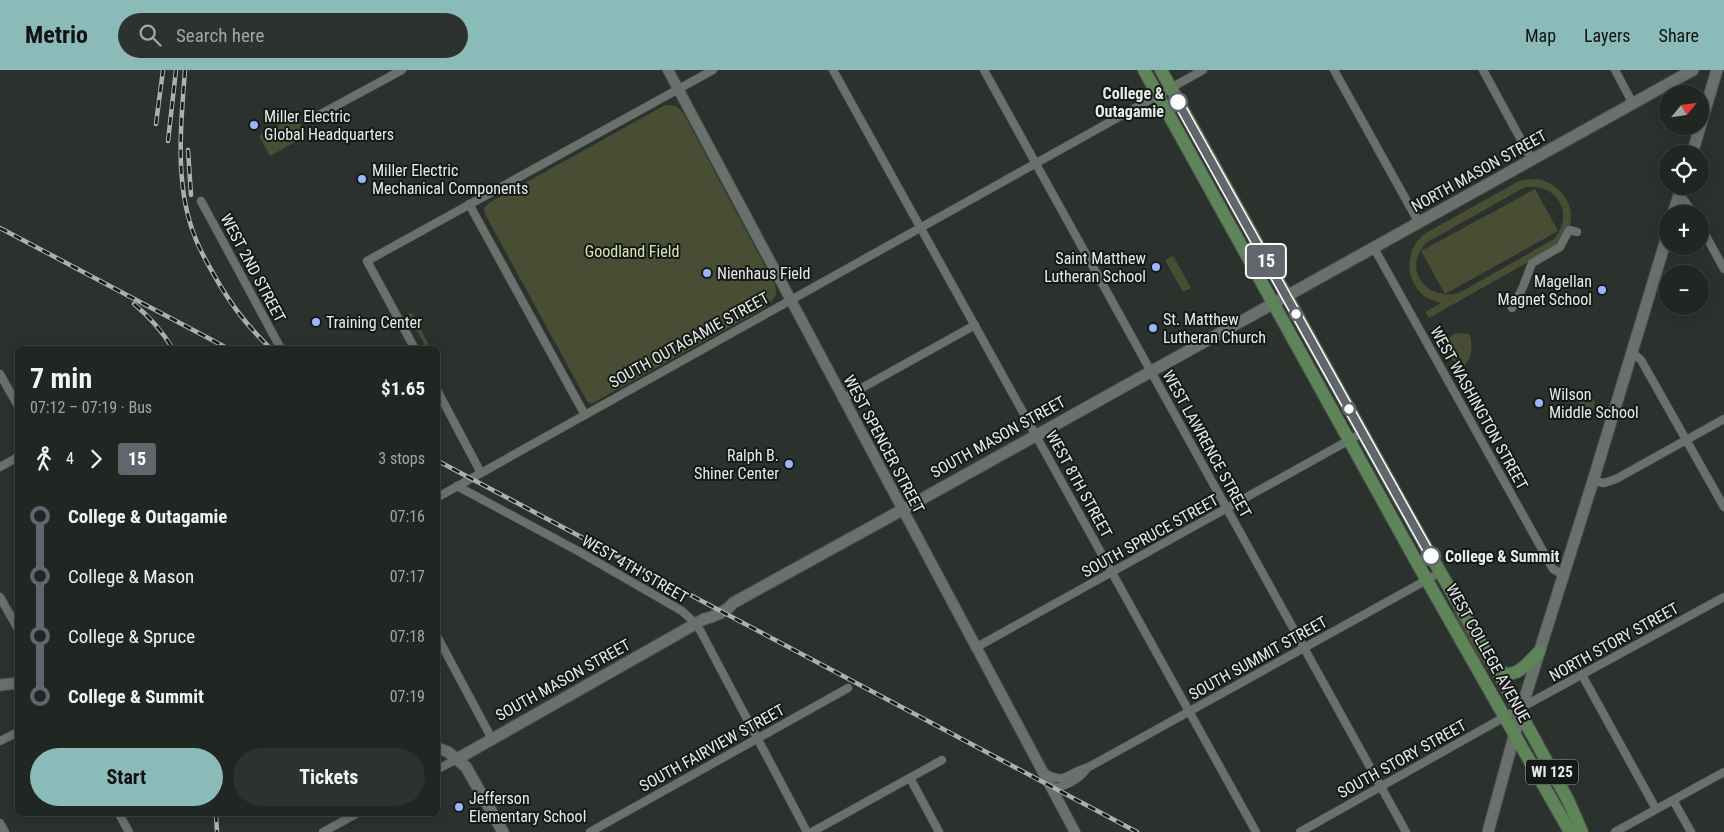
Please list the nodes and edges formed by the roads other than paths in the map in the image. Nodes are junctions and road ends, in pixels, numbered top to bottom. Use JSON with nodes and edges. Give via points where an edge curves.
{"nodes":[{"id":1,"x":402,"y":70,"type":"edge"},
{"id":2,"x":668,"y":70,"type":"edge"},
{"id":3,"x":713,"y":70,"type":"edge"},
{"id":4,"x":833,"y":70,"type":"edge"},
{"id":5,"x":984,"y":70,"type":"edge"},
{"id":6,"x":1144,"y":70,"type":"edge"},
{"id":7,"x":1161,"y":70,"type":"edge"},
{"id":8,"x":1203,"y":70,"type":"edge"},
{"id":9,"x":1334,"y":70,"type":"edge"},
{"id":10,"x":1482,"y":70,"type":"edge"},
{"id":11,"x":1614,"y":70,"type":"edge"},
{"id":12,"x":1693,"y":70,"type":"edge"},
{"id":13,"x":1717,"y":70,"type":"edge"},
{"id":14,"x":678,"y":90,"type":"junction"},
{"id":15,"x":1164,"y":91,"type":"junction"},
{"id":16,"x":1633,"y":104,"type":"junction"},
{"id":17,"x":317,"y":116,"type":"dead end"},
{"id":18,"x":1695,"y":145,"type":"edge"},
{"id":19,"x":1532,"y":160,"type":"junction"},
{"id":20,"x":1036,"y":163,"type":"junction"},
{"id":21,"x":201,"y":201,"type":"dead end"},
{"id":22,"x":469,"y":204,"type":"junction"},
{"id":23,"x":1419,"y":224,"type":"junction"},
{"id":24,"x":921,"y":227,"type":"junction"},
{"id":25,"x":1577,"y":232,"type":"dead end"},
{"id":26,"x":1709,"y":242,"type":"edge"},
{"id":27,"x":1374,"y":248,"type":"junction"},
{"id":28,"x":1661,"y":255,"type":"edge"},
{"id":29,"x":1724,"y":269,"type":"edge"},
{"id":30,"x":789,"y":300,"type":"junction"},
{"id":31,"x":1280,"y":300,"type":"junction"},
{"id":32,"x":1512,"y":308,"type":"dead end"},
{"id":33,"x":975,"y":325,"type":"junction"},
{"id":34,"x":279,"y":346,"type":"edge"},
{"id":35,"x":412,"y":346,"type":"edge"},
{"id":36,"x":1632,"y":352,"type":"junction"},
{"id":37,"x":1151,"y":371,"type":"junction"},
{"id":38,"x":0,"y":374,"type":"edge"},
{"id":39,"x":440,"y":396,"type":"edge"},
{"id":40,"x":842,"y":399,"type":"junction"},
{"id":41,"x":15,"y":401,"type":"edge"},
{"id":42,"x":585,"y":415,"type":"junction"},
{"id":43,"x":1724,"y":419,"type":"edge"},
{"id":44,"x":1362,"y":433,"type":"junction"},
{"id":45,"x":1036,"y":434,"type":"junction"},
{"id":46,"x":1686,"y":440,"type":"junction"},
{"id":47,"x":1349,"y":441,"type":"junction"},
{"id":48,"x":15,"y":460,"type":"edge"},
{"id":49,"x":0,"y":467,"type":"edge"},
{"id":50,"x":481,"y":473,"type":"junction"},
{"id":51,"x":1593,"y":481,"type":"junction"},
{"id":52,"x":456,"y":486,"type":"junction"},
{"id":53,"x":440,"y":496,"type":"edge"},
{"id":54,"x":1724,"y":507,"type":"edge"},
{"id":55,"x":1228,"y":509,"type":"junction"},
{"id":56,"x":902,"y":510,"type":"junction"},
{"id":57,"x":1112,"y":572,"type":"junction"},
{"id":58,"x":1441,"y":572,"type":"junction"},
{"id":59,"x":1564,"y":575,"type":"junction"},
{"id":60,"x":1428,"y":579,"type":"junction"},
{"id":61,"x":0,"y":597,"type":"edge"},
{"id":62,"x":1724,"y":597,"type":"edge"},
{"id":63,"x":700,"y":621,"type":"junction"},
{"id":64,"x":15,"y":624,"type":"edge"},
{"id":65,"x":440,"y":642,"type":"edge"},
{"id":66,"x":975,"y":648,"type":"junction"},
{"id":67,"x":1304,"y":648,"type":"junction"},
{"id":68,"x":1539,"y":652,"type":"junction"},
{"id":69,"x":1497,"y":671,"type":"junction"},
{"id":70,"x":1582,"y":675,"type":"junction"},
{"id":71,"x":15,"y":683,"type":"edge"},
{"id":72,"x":0,"y":685,"type":"edge"},
{"id":73,"x":848,"y":688,"type":"dead end"},
{"id":74,"x":1520,"y":711,"type":"junction"},
{"id":75,"x":1189,"y":712,"type":"junction"},
{"id":76,"x":1505,"y":717,"type":"junction"},
{"id":77,"x":15,"y":734,"type":"edge"},
{"id":78,"x":1514,"y":734,"type":"junction"},
{"id":79,"x":492,"y":739,"type":"junction"},
{"id":80,"x":758,"y":739,"type":"junction"},
{"id":81,"x":0,"y":741,"type":"edge"},
{"id":82,"x":440,"y":749,"type":"edge"},
{"id":83,"x":457,"y":759,"type":"junction"},
{"id":84,"x":942,"y":760,"type":"dead end"},
{"id":85,"x":440,"y":768,"type":"edge"},
{"id":86,"x":1088,"y":768,"type":"junction"},
{"id":87,"x":1043,"y":772,"type":"junction"},
{"id":88,"x":1724,"y":772,"type":"edge"},
{"id":89,"x":910,"y":778,"type":"junction"},
{"id":90,"x":1381,"y":787,"type":"junction"},
{"id":91,"x":1052,"y":788,"type":"junction"},
{"id":92,"x":1673,"y":800,"type":"junction"},
{"id":93,"x":1656,"y":809,"type":"junction"},
{"id":94,"x":120,"y":816,"type":"edge"},
{"id":95,"x":353,"y":816,"type":"edge"},
{"id":96,"x":0,"y":823,"type":"edge"},
{"id":97,"x":5,"y":832,"type":"edge"},
{"id":98,"x":129,"y":832,"type":"edge"},
{"id":99,"x":325,"y":832,"type":"edge"},
{"id":100,"x":503,"y":832,"type":"edge"},
{"id":101,"x":590,"y":832,"type":"edge"},
{"id":102,"x":807,"y":832,"type":"edge"},
{"id":103,"x":812,"y":832,"type":"edge"},
{"id":104,"x":939,"y":832,"type":"edge"},
{"id":105,"x":1075,"y":832,"type":"edge"},
{"id":106,"x":1256,"y":832,"type":"edge"},
{"id":107,"x":1300,"y":832,"type":"edge"},
{"id":108,"x":1406,"y":832,"type":"edge"},
{"id":109,"x":1488,"y":832,"type":"edge"},
{"id":110,"x":1570,"y":832,"type":"edge"},
{"id":111,"x":1582,"y":832,"type":"edge"},
{"id":112,"x":1615,"y":832,"type":"edge"},
{"id":113,"x":1691,"y":832,"type":"edge"}],
"edges":[{"from":1,"to":17,"type":"street"},
{"from":2,"to":14,"type":"street","name":"WEST SPENCER STREET"},
{"from":3,"to":14,"type":"street"},
{"from":4,"to":24,"type":"street","name":"WEST 8TH STREET"},
{"from":5,"to":20,"type":"street","name":"WEST LAWRENCE STREET"},
{"from":6,"to":15,"type":"main road","name":"WEST COLLEGE AVENUE","number":"WI 125"},
{"from":7,"to":15,"type":"main road","name":"WEST COLLEGE AVENUE","number":"WI 125"},
{"from":8,"to":15,"type":"street","name":"SOUTH OUTAGAMIE STREET"},
{"from":9,"to":23,"type":"street"},
{"from":10,"to":19,"type":"street"},
{"from":11,"to":16,"type":"street"},
{"from":12,"to":16,"type":"main road","name":"NORTH MASON STREET"},
{"from":13,"to":18,"type":"main road"},
{"from":14,"to":22,"type":"street"},
{"from":14,"to":30,"type":"street","name":"WEST SPENCER STREET"},
{"from":15,"to":20,"type":"street","name":"SOUTH OUTAGAMIE STREET"},
{"from":15,"to":31,"type":"main road","name":"WEST COLLEGE AVENUE","number":"WI 125"},
{"from":16,"to":19,"type":"main road","name":"NORTH MASON STREET"},
{"from":19,"to":23,"type":"main road","name":"NORTH MASON STREET"},
{"from":20,"to":24,"type":"street","name":"SOUTH OUTAGAMIE STREET"},
{"from":20,"to":37,"type":"street","name":"WEST LAWRENCE STREET"},
{"from":21,"to":34,"type":"street","name":"WEST 2ND STREET"},
{"from":22,"to":35,"type":"street","via":[[367,261]]},
{"from":22,"to":42,"type":"street"},
{"from":23,"to":27,"type":"main road","name":"NORTH MASON STREET"},
{"from":24,"to":30,"type":"street","name":"SOUTH OUTAGAMIE STREET"},
{"from":24,"to":33,"type":"street","name":"WEST 8TH STREET"},
{"from":25,"to":32,"type":"street","via":[[1569,230],[1560,247],[1532,263]]},
{"from":26,"to":29,"type":"street"},
{"from":27,"to":31,"type":"main road","name":"NORTH MASON STREET"},
{"from":27,"to":59,"type":"street","name":"WEST WASHINGTON STREET","via":[[1553,569]]},
{"from":28,"to":36,"type":"main road"},
{"from":30,"to":40,"type":"street","name":"WEST SPENCER STREET"},
{"from":30,"to":42,"type":"street","name":"SOUTH OUTAGAMIE STREET"},
{"from":31,"to":37,"type":"main road","name":"SOUTH MASON STREET"},
{"from":31,"to":44,"type":"main road","name":"WEST COLLEGE AVENUE","number":"WI 125"},
{"from":31,"to":47,"type":"main road","name":"WEST COLLEGE AVENUE","number":"WI 125"},
{"from":33,"to":40,"type":"street"},
{"from":33,"to":45,"type":"street","name":"WEST 8TH STREET"},
{"from":36,"to":46,"type":"street","via":[[1642,360]]},
{"from":36,"to":51,"type":"main road"},
{"from":37,"to":45,"type":"main road","name":"SOUTH MASON STREET"},
{"from":37,"to":55,"type":"street","name":"WEST LAWRENCE STREET"},
{"from":38,"to":41,"type":"street"},
{"from":39,"to":50,"type":"street"},
{"from":40,"to":56,"type":"street","name":"WEST SPENCER STREET"},
{"from":42,"to":50,"type":"street","name":"SOUTH OUTAGAMIE STREET"},
{"from":43,"to":46,"type":"street"},
{"from":44,"to":47,"type":"street","name":"SOUTH SPRUCE STREET"},
{"from":44,"to":58,"type":"main road","name":"WEST COLLEGE AVENUE","number":"WI 125"},
{"from":45,"to":56,"type":"main road","name":"SOUTH MASON STREET"},
{"from":45,"to":57,"type":"street","name":"WEST 8TH STREET"},
{"from":46,"to":51,"type":"street","via":[[1616,479],[1604,484]]},
{"from":46,"to":54,"type":"street"},
{"from":47,"to":55,"type":"street","name":"SOUTH SPRUCE STREET"},
{"from":47,"to":60,"type":"main road","name":"WEST COLLEGE AVENUE","number":"WI 125"},
{"from":48,"to":49,"type":"street"},
{"from":50,"to":52,"type":"street","name":"SOUTH OUTAGAMIE STREET"},
{"from":51,"to":59,"type":"main road"},
{"from":52,"to":53,"type":"street","name":"SOUTH OUTAGAMIE STREET"},
{"from":52,"to":63,"type":"street","name":"WEST 4TH STREET"},
{"from":55,"to":57,"type":"street","name":"SOUTH SPRUCE STREET"},
{"from":55,"to":67,"type":"street","name":"WEST LAWRENCE STREET"},
{"from":56,"to":63,"type":"main road","name":"SOUTH MASON STREET","via":[[732,603],[726,602],[708,612]]},
{"from":56,"to":66,"type":"street","name":"WEST SPENCER STREET"},
{"from":57,"to":66,"type":"street","name":"SOUTH SPRUCE STREET"},
{"from":57,"to":75,"type":"street","name":"WEST 8TH STREET"},
{"from":58,"to":60,"type":"street","name":"SOUTH SUMMIT STREET"},
{"from":58,"to":69,"type":"main road","name":"WEST COLLEGE AVENUE","number":"WI 125"},
{"from":59,"to":68,"type":"main road"},
{"from":60,"to":67,"type":"street","name":"SOUTH SUMMIT STREET"},
{"from":60,"to":76,"type":"main road","name":"WEST COLLEGE AVENUE","number":"WI 125"},
{"from":61,"to":64,"type":"street"},
{"from":62,"to":70,"type":"street","name":"NORTH STORY STREET"},
{"from":63,"to":79,"type":"main road","name":"SOUTH MASON STREET"},
{"from":63,"to":80,"type":"street","name":"WEST 4TH STREET"},
{"from":65,"to":79,"type":"street"},
{"from":66,"to":87,"type":"street","name":"WEST SPENCER STREET"},
{"from":67,"to":75,"type":"street","name":"SOUTH SUMMIT STREET"},
{"from":67,"to":90,"type":"street","name":"WEST LAWRENCE STREET"},
{"from":68,"to":69,"type":"main road","via":[[1517,673],[1508,675]]},
{"from":68,"to":74,"type":"main road"},
{"from":69,"to":74,"type":"main road","name":"WEST COLLEGE AVENUE","number":"WI 125"},
{"from":70,"to":74,"type":"street","name":"NORTH STORY STREET"},
{"from":70,"to":93,"type":"street"},
{"from":71,"to":72,"type":"main road"},
{"from":73,"to":80,"type":"street","name":"SOUTH FAIRVIEW STREET"},
{"from":74,"to":76,"type":"street","name":"SOUTH STORY STREET"},
{"from":74,"to":78,"type":"main road"},
{"from":74,"to":111,"type":"main road","name":"WEST COLLEGE AVENUE","number":"WI 125"},
{"from":75,"to":86,"type":"street","name":"SOUTH SUMMIT STREET"},
{"from":75,"to":106,"type":"street","name":"WEST 8TH STREET"},
{"from":76,"to":78,"type":"main road","name":"WEST COLLEGE AVENUE","number":"WI 125"},
{"from":76,"to":90,"type":"street","name":"SOUTH STORY STREET"},
{"from":77,"to":81,"type":"street"},
{"from":78,"to":109,"type":"main road"},
{"from":78,"to":110,"type":"main road","name":"WEST COLLEGE AVENUE","number":"WI 125"},
{"from":79,"to":83,"type":"main road","name":"SOUTH MASON STREET"},
{"from":80,"to":101,"type":"street","name":"SOUTH FAIRVIEW STREET"},
{"from":80,"to":102,"type":"street","name":"WEST 4TH STREET"},
{"from":82,"to":83,"type":"main road"},
{"from":83,"to":85,"type":"street","name":"SOUTH MASON STREET"},
{"from":83,"to":100,"type":"main road","via":[[469,771]]},
{"from":84,"to":89,"type":"street"},
{"from":86,"to":87,"type":"street","name":"SOUTH SUMMIT STREET","via":[[1059,779]]},
{"from":86,"to":91,"type":"street","name":"SOUTH SUMMIT STREET","via":[[1067,784]]},
{"from":87,"to":91,"type":"street","name":"WEST SPENCER STREET"},
{"from":88,"to":92,"type":"street"},
{"from":89,"to":103,"type":"street"},
{"from":89,"to":104,"type":"street"},
{"from":90,"to":107,"type":"street","name":"SOUTH STORY STREET"},
{"from":90,"to":108,"type":"street","name":"WEST LAWRENCE STREET"},
{"from":91,"to":105,"type":"street","name":"WEST SPENCER STREET"},
{"from":92,"to":93,"type":"street"},
{"from":92,"to":113,"type":"street"},
{"from":93,"to":112,"type":"street"},
{"from":94,"to":98,"type":"street"},
{"from":95,"to":99,"type":"street"},
{"from":96,"to":97,"type":"street"}]}
